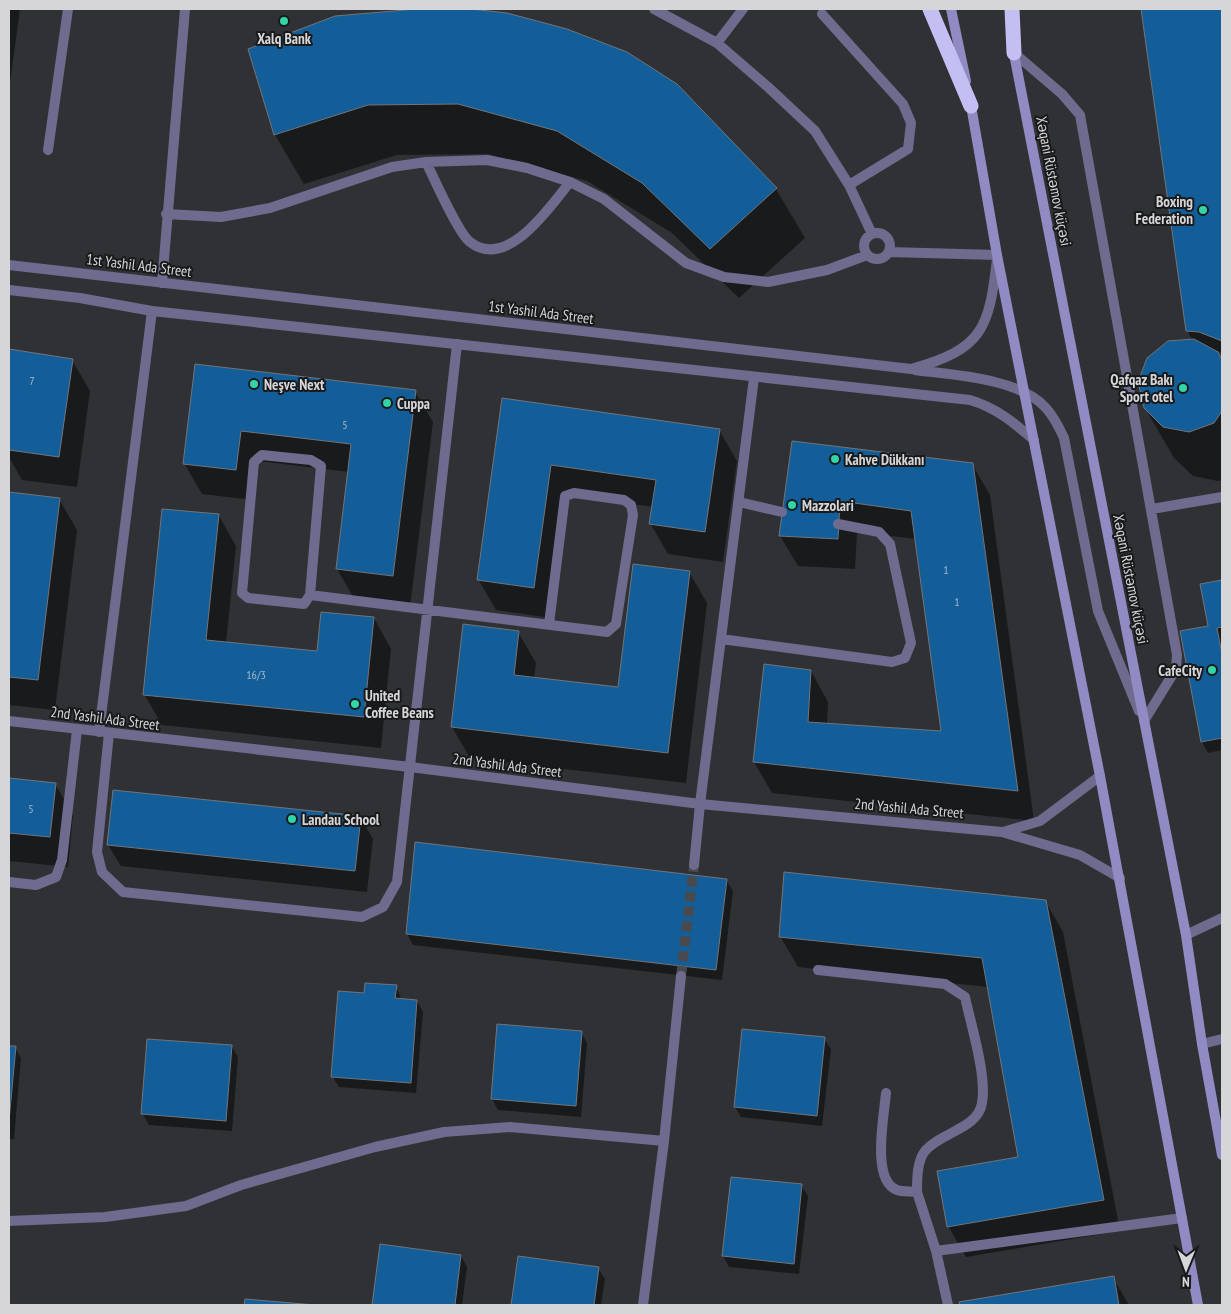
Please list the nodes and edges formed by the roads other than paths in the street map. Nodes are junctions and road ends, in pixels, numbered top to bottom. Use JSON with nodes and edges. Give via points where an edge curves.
{"nodes":[{"id":1,"x":68,"y":9,"type":"edge"},
{"id":2,"x":185,"y":9,"type":"edge"},
{"id":3,"x":654,"y":9,"type":"edge"},
{"id":4,"x":742,"y":9,"type":"edge"},
{"id":5,"x":930,"y":9,"type":"edge"},
{"id":6,"x":951,"y":9,"type":"edge"},
{"id":7,"x":1006,"y":9,"type":"edge"},
{"id":8,"x":1012,"y":9,"type":"edge"},
{"id":9,"x":822,"y":14,"type":"dead end"},
{"id":10,"x":717,"y":43,"type":"junction"},
{"id":11,"x":1014,"y":53,"type":"junction"},
{"id":12,"x":971,"y":106,"type":"junction"},
{"id":13,"x":48,"y":150,"type":"dead end"},
{"id":14,"x":426,"y":162,"type":"junction"},
{"id":15,"x":570,"y":182,"type":"junction"},
{"id":16,"x":849,"y":185,"type":"junction"},
{"id":17,"x":166,"y":214,"type":"junction"},
{"id":18,"x":872,"y":234,"type":"junction"},
{"id":19,"x":889,"y":252,"type":"junction"},
{"id":20,"x":997,"y":255,"type":"junction"},
{"id":21,"x":867,"y":256,"type":"junction"},
{"id":22,"x":9,"y":265,"type":"edge"},
{"id":23,"x":162,"y":283,"type":"junction"},
{"id":24,"x":9,"y":290,"type":"edge"},
{"id":25,"x":152,"y":311,"type":"junction"},
{"id":26,"x":457,"y":344,"type":"junction"},
{"id":27,"x":911,"y":369,"type":"junction"},
{"id":28,"x":754,"y":378,"type":"junction"},
{"id":29,"x":1025,"y":394,"type":"junction"},
{"id":30,"x":1034,"y":440,"type":"junction"},
{"id":31,"x":1222,"y":497,"type":"edge"},
{"id":32,"x":739,"y":502,"type":"junction"},
{"id":33,"x":1152,"y":509,"type":"junction"},
{"id":34,"x":782,"y":512,"type":"dead end"},
{"id":35,"x":838,"y":524,"type":"dead end"},
{"id":36,"x":310,"y":594,"type":"junction"},
{"id":37,"x":427,"y":608,"type":"junction"},
{"id":38,"x":548,"y":624,"type":"junction"},
{"id":39,"x":721,"y":639,"type":"junction"},
{"id":40,"x":9,"y":721,"type":"edge"},
{"id":41,"x":1144,"y":721,"type":"junction"},
{"id":42,"x":77,"y":730,"type":"junction"},
{"id":43,"x":104,"y":733,"type":"junction"},
{"id":44,"x":410,"y":767,"type":"junction"},
{"id":45,"x":1100,"y":776,"type":"junction"},
{"id":46,"x":700,"y":804,"type":"junction"},
{"id":47,"x":1002,"y":832,"type":"junction"},
{"id":48,"x":694,"y":865,"type":"tunnel mouth"},
{"id":49,"x":1120,"y":878,"type":"junction"},
{"id":50,"x":9,"y":882,"type":"edge"},
{"id":51,"x":1222,"y":918,"type":"edge"},
{"id":52,"x":1186,"y":935,"type":"junction"},
{"id":53,"x":818,"y":970,"type":"dead end"},
{"id":54,"x":681,"y":976,"type":"tunnel mouth"},
{"id":55,"x":1222,"y":1040,"type":"edge"},
{"id":56,"x":1202,"y":1044,"type":"junction"},
{"id":57,"x":886,"y":1094,"type":"dead end"},
{"id":58,"x":664,"y":1141,"type":"junction"},
{"id":59,"x":1222,"y":1155,"type":"edge"},
{"id":60,"x":917,"y":1192,"type":"junction"},
{"id":61,"x":1182,"y":1218,"type":"junction"},
{"id":62,"x":9,"y":1221,"type":"edge"},
{"id":63,"x":936,"y":1252,"type":"junction"},
{"id":64,"x":643,"y":1305,"type":"edge"},
{"id":65,"x":948,"y":1305,"type":"edge"},
{"id":66,"x":1198,"y":1305,"type":"edge"}],
"edges":[{"from":1,"to":13,"type":"street"},
{"from":2,"to":17,"type":"street"},
{"from":3,"to":10,"type":"street"},
{"from":4,"to":10,"type":"street"},
{"from":5,"to":12,"type":"highway"},
{"from":6,"to":12,"type":"main road"},
{"from":7,"to":11,"type":"main road","name":"Xəqani Rüstəmov küçəsi"},
{"from":8,"to":11,"type":"highway"},
{"from":9,"to":16,"type":"street","via":[[903,104],[911,123],[908,149]]},
{"from":10,"to":16,"type":"street","via":[[814,132]]},
{"from":11,"to":33,"type":"street","via":[[1062,94],[1080,115]]},
{"from":11,"to":41,"type":"main road","name":"Xəqani Rüstəmov küçəsi"},
{"from":12,"to":20,"type":"main road"},
{"from":14,"to":15,"type":"street","via":[[486,160],[528,168]]},
{"from":14,"to":15,"type":"street","via":[[468,242],[484,250],[500,248],[521,237],[543,217]]},
{"from":14,"to":17,"type":"street","via":[[392,167],[270,208],[221,217]]},
{"from":15,"to":21,"type":"street","via":[[604,199],[686,263],[724,277],[768,282],[828,270]]},
{"from":16,"to":18,"type":"street"},
{"from":17,"to":23,"type":"street"},
{"from":18,"to":19,"type":"street","via":[[887,237]]},
{"from":18,"to":21,"type":"street","via":[[865,241]]},
{"from":19,"to":20,"type":"street"},
{"from":19,"to":21,"type":"street","via":[[876,260]]},
{"from":20,"to":27,"type":"street","name":"1st Yashil Ada Street","via":[[992,303],[975,338],[941,361]]},
{"from":20,"to":29,"type":"main road"},
{"from":22,"to":23,"type":"street","name":"1st Yashil Ada Street"},
{"from":23,"to":27,"type":"street","name":"1st Yashil Ada Street"},
{"from":24,"to":25,"type":"street"},
{"from":25,"to":26,"type":"street"},
{"from":25,"to":43,"type":"street"},
{"from":26,"to":28,"type":"street"},
{"from":26,"to":37,"type":"street"},
{"from":27,"to":29,"type":"street","via":[[985,380]]},
{"from":28,"to":30,"type":"street","via":[[970,400],[1005,415]]},
{"from":28,"to":32,"type":"street"},
{"from":29,"to":30,"type":"main road"},
{"from":29,"to":41,"type":"street","via":[[1045,407],[1064,438],[1098,611]]},
{"from":30,"to":45,"type":"main road"},
{"from":31,"to":33,"type":"street"},
{"from":32,"to":34,"type":"street"},
{"from":32,"to":39,"type":"street"},
{"from":33,"to":41,"type":"street","via":[[1177,655],[1176,669]]},
{"from":35,"to":39,"type":"street","via":[[879,532],[890,544],[911,643],[905,658],[892,662]]},
{"from":36,"to":36,"type":"street","via":[[304,604],[248,598],[242,593],[254,462],[262,455],[311,460],[321,466]]},
{"from":36,"to":37,"type":"street"},
{"from":37,"to":38,"type":"street"},
{"from":37,"to":44,"type":"street"},
{"from":38,"to":38,"type":"street","via":[[606,632],[616,624],[633,515],[631,504],[624,500],[574,494],[565,496]]},
{"from":39,"to":46,"type":"street"},
{"from":40,"to":42,"type":"street","name":"2nd Yashil Ada Street"},
{"from":41,"to":52,"type":"main road","name":"Xəqani Rüstəmov küçəsi"},
{"from":42,"to":43,"type":"street","name":"2nd Yashil Ada Street"},
{"from":42,"to":50,"type":"street","via":[[62,860],[56,877],[36,885]]},
{"from":43,"to":44,"type":"street","name":"2nd Yashil Ada Street"},
{"from":43,"to":44,"type":"street","via":[[97,852],[102,872],[123,892],[362,917],[383,908],[397,882]]},
{"from":44,"to":46,"type":"street","name":"2nd Yashil Ada Street"},
{"from":45,"to":47,"type":"street","name":"2nd Yashil Ada Street","via":[[1040,821]]},
{"from":45,"to":49,"type":"main road"},
{"from":46,"to":47,"type":"street","name":"2nd Yashil Ada Street"},
{"from":46,"to":48,"type":"street"},
{"from":47,"to":49,"type":"street","name":"2nd Yashil Ada Street","via":[[1080,856]]},
{"from":49,"to":61,"type":"main road"},
{"from":51,"to":52,"type":"street"},
{"from":52,"to":56,"type":"main road","name":"Xəqani Rüstəmov küçəsi"},
{"from":53,"to":60,"type":"street","via":[[945,984],[965,997],[981,1073],[982,1103],[976,1118],[939,1139],[924,1152],[917,1174]]},
{"from":54,"to":58,"type":"street"},
{"from":55,"to":56,"type":"street"},
{"from":56,"to":59,"type":"main road","name":"Xəqani Rüstəmov küçəsi"},
{"from":57,"to":60,"type":"street","via":[[881,1163],[884,1179],[896,1190]]},
{"from":58,"to":62,"type":"street","via":[[510,1128],[444,1132],[374,1147],[260,1180],[186,1206],[105,1217]]},
{"from":58,"to":64,"type":"street"},
{"from":60,"to":63,"type":"street"},
{"from":61,"to":63,"type":"street"},
{"from":61,"to":66,"type":"main road"},
{"from":63,"to":65,"type":"street"}]}
